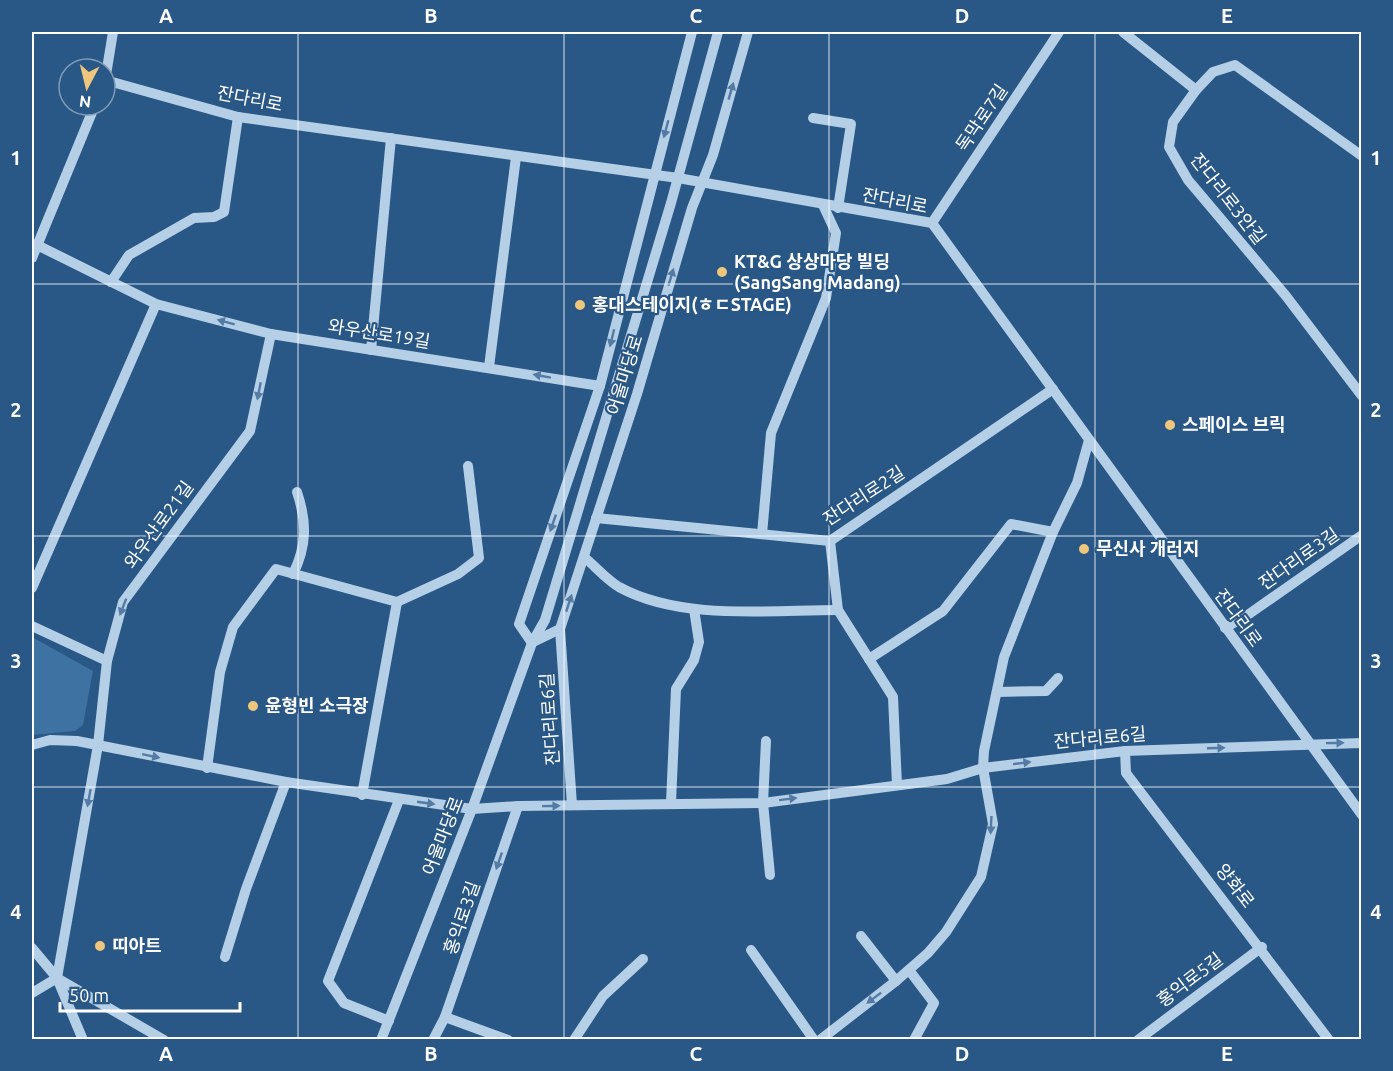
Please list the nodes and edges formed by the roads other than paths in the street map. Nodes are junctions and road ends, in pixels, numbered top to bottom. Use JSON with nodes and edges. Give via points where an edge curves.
{"nodes":[{"id":1,"x":112,"y":32,"type":"edge"},
{"id":2,"x":692,"y":32,"type":"edge"},
{"id":3,"x":718,"y":32,"type":"edge"},
{"id":4,"x":748,"y":32,"type":"edge"},
{"id":5,"x":1059,"y":32,"type":"edge"},
{"id":6,"x":1123,"y":32,"type":"edge"},
{"id":7,"x":108,"y":57,"type":"edge"},
{"id":8,"x":117,"y":84,"type":"edge"},
{"id":9,"x":1196,"y":90,"type":"junction"},
{"id":10,"x":90,"y":117,"type":"edge"},
{"id":11,"x":238,"y":117,"type":"junction"},
{"id":12,"x":813,"y":118,"type":"dead end"},
{"id":13,"x":390,"y":138,"type":"junction"},
{"id":14,"x":1362,"y":156,"type":"edge"},
{"id":15,"x":516,"y":157,"type":"junction"},
{"id":16,"x":654,"y":175,"type":"junction"},
{"id":17,"x":678,"y":178,"type":"junction"},
{"id":18,"x":701,"y":183,"type":"junction"},
{"id":19,"x":823,"y":205,"type":"junction"},
{"id":20,"x":838,"y":208,"type":"junction"},
{"id":21,"x":932,"y":223,"type":"junction"},
{"id":22,"x":37,"y":245,"type":"junction"},
{"id":23,"x":32,"y":258,"type":"edge"},
{"id":24,"x":111,"y":282,"type":"junction"},
{"id":25,"x":156,"y":304,"type":"junction"},
{"id":26,"x":271,"y":334,"type":"junction"},
{"id":27,"x":371,"y":350,"type":"junction"},
{"id":28,"x":489,"y":367,"type":"junction"},
{"id":29,"x":600,"y":386,"type":"junction"},
{"id":30,"x":1053,"y":389,"type":"junction"},
{"id":31,"x":1362,"y":396,"type":"edge"},
{"id":32,"x":1089,"y":440,"type":"junction"},
{"id":33,"x":468,"y":466,"type":"dead end"},
{"id":34,"x":297,"y":492,"type":"dead end"},
{"id":35,"x":596,"y":518,"type":"junction"},
{"id":36,"x":1053,"y":532,"type":"junction"},
{"id":37,"x":762,"y":534,"type":"junction"},
{"id":38,"x":1362,"y":535,"type":"edge"},
{"id":39,"x":830,"y":541,"type":"junction"},
{"id":40,"x":584,"y":556,"type":"junction"},
{"id":41,"x":293,"y":574,"type":"junction"},
{"id":42,"x":32,"y":588,"type":"edge"},
{"id":43,"x":397,"y":602,"type":"junction"},
{"id":44,"x":694,"y":609,"type":"junction"},
{"id":45,"x":838,"y":610,"type":"junction"},
{"id":46,"x":32,"y":626,"type":"edge"},
{"id":47,"x":1225,"y":628,"type":"junction"},
{"id":48,"x":560,"y":629,"type":"junction"},
{"id":49,"x":532,"y":643,"type":"junction"},
{"id":50,"x":869,"y":659,"type":"junction"},
{"id":51,"x":107,"y":661,"type":"junction"},
{"id":52,"x":1058,"y":678,"type":"dead end"},
{"id":53,"x":997,"y":692,"type":"junction"},
{"id":54,"x":766,"y":741,"type":"dead end"},
{"id":55,"x":1362,"y":743,"type":"edge"},
{"id":56,"x":1308,"y":744,"type":"junction"},
{"id":57,"x":32,"y":745,"type":"edge"},
{"id":58,"x":98,"y":746,"type":"junction"},
{"id":59,"x":1125,"y":751,"type":"junction"},
{"id":60,"x":207,"y":768,"type":"junction"},
{"id":61,"x":983,"y":768,"type":"junction"},
{"id":62,"x":286,"y":782,"type":"junction"},
{"id":63,"x":897,"y":785,"type":"junction"},
{"id":64,"x":362,"y":795,"type":"junction"},
{"id":65,"x":399,"y":800,"type":"junction"},
{"id":66,"x":671,"y":803,"type":"junction"},
{"id":67,"x":762,"y":803,"type":"junction"},
{"id":68,"x":572,"y":805,"type":"junction"},
{"id":69,"x":518,"y":806,"type":"junction"},
{"id":70,"x":472,"y":810,"type":"junction"},
{"id":71,"x":1362,"y":815,"type":"edge"},
{"id":72,"x":770,"y":875,"type":"dead end"},
{"id":73,"x":861,"y":936,"type":"dead end"},
{"id":74,"x":1262,"y":947,"type":"junction"},
{"id":75,"x":32,"y":948,"type":"edge"},
{"id":76,"x":751,"y":950,"type":"dead end"},
{"id":77,"x":225,"y":957,"type":"dead end"},
{"id":78,"x":643,"y":959,"type":"dead end"},
{"id":79,"x":909,"y":970,"type":"junction"},
{"id":80,"x":57,"y":978,"type":"junction"},
{"id":81,"x":896,"y":981,"type":"junction"},
{"id":82,"x":32,"y":993,"type":"edge"},
{"id":83,"x":445,"y":1017,"type":"junction"},
{"id":84,"x":389,"y":1021,"type":"junction"},
{"id":85,"x":83,"y":1040,"type":"edge"},
{"id":86,"x":164,"y":1040,"type":"edge"},
{"id":87,"x":381,"y":1040,"type":"edge"},
{"id":88,"x":433,"y":1040,"type":"edge"},
{"id":89,"x":508,"y":1040,"type":"edge"},
{"id":90,"x":574,"y":1040,"type":"edge"},
{"id":91,"x":814,"y":1040,"type":"edge"},
{"id":92,"x":820,"y":1040,"type":"edge"},
{"id":93,"x":914,"y":1040,"type":"edge"},
{"id":94,"x":1137,"y":1040,"type":"edge"},
{"id":95,"x":1329,"y":1040,"type":"edge"}],
"edges":[{"from":1,"to":7,"type":"street"},
{"from":2,"to":16,"type":"street","name":"어울마당로","one_way":true},
{"from":3,"to":17,"type":"street"},
{"from":18,"to":4,"type":"street","name":"어울마당로","one_way":true},
{"from":5,"to":21,"type":"street","name":"독막로7길"},
{"from":6,"to":9,"type":"street"},
{"from":8,"to":11,"type":"street","name":"잔다리로"},
{"from":9,"to":14,"type":"street","name":"잔다리로3안길","via":[[1213,72],[1235,65]]},
{"from":9,"to":31,"type":"street","name":"잔다리로3안길","via":[[1173,122],[1169,147],[1188,180],[1286,296]]},
{"from":10,"to":22,"type":"street"},
{"from":11,"to":13,"type":"street","name":"잔다리로"},
{"from":11,"to":24,"type":"street","via":[[224,212],[194,218],[129,255]]},
{"from":12,"to":20,"type":"street","name":"잔다리로","via":[[851,124]]},
{"from":13,"to":15,"type":"street","name":"잔다리로"},
{"from":13,"to":27,"type":"street"},
{"from":15,"to":16,"type":"street","name":"잔다리로"},
{"from":15,"to":28,"type":"street"},
{"from":16,"to":17,"type":"street","name":"잔다리로"},
{"from":16,"to":29,"type":"street","name":"어울마당로","one_way":true},
{"from":17,"to":18,"type":"street","name":"잔다리로"},
{"from":17,"to":49,"type":"street","via":[[545,620]]},
{"from":18,"to":19,"type":"street","name":"잔다리로"},
{"from":35,"to":18,"type":"street","name":"어울마당로","one_way":true},
{"from":19,"to":20,"type":"street","name":"잔다리로"},
{"from":19,"to":37,"type":"street","via":[[836,233],[826,298],[771,433]]},
{"from":20,"to":21,"type":"street","name":"잔다리로"},
{"from":21,"to":30,"type":"street","name":"잔다리로"},
{"from":22,"to":23,"type":"street"},
{"from":22,"to":24,"type":"street","name":"와우산로19길"},
{"from":24,"to":25,"type":"street","name":"와우산로19길"},
{"from":26,"to":25,"type":"street","name":"와우산로19길","one_way":true},
{"from":25,"to":42,"type":"street"},
{"from":26,"to":27,"type":"street","name":"와우산로19길"},
{"from":26,"to":51,"type":"street","name":"와우산로21길","one_way":true,"via":[[250,431],[123,602]]},
{"from":27,"to":28,"type":"street","name":"와우산로19길"},
{"from":29,"to":28,"type":"street","name":"와우산로19길","one_way":true},
{"from":29,"to":49,"type":"street","name":"어울마당로","one_way":true,"via":[[519,624]]},
{"from":30,"to":32,"type":"street","name":"잔다리로"},
{"from":30,"to":39,"type":"street","name":"잔다리로2길"},
{"from":32,"to":36,"type":"street","via":[[1077,483]]},
{"from":32,"to":47,"type":"street","name":"잔다리로"},
{"from":33,"to":43,"type":"street","via":[[479,558],[458,574]]},
{"from":34,"to":41,"type":"street","via":[[305,516],[305,541]]},
{"from":35,"to":37,"type":"street","name":"잔다리로2길"},
{"from":35,"to":40,"type":"street","name":"어울마당로"},
{"from":36,"to":50,"type":"street","via":[[1011,524],[943,611]]},
{"from":36,"to":53,"type":"street","via":[[1004,657]]},
{"from":37,"to":39,"type":"street","name":"잔다리로2길"},
{"from":38,"to":47,"type":"street","name":"잔다리로3길"},
{"from":39,"to":45,"type":"street"},
{"from":40,"to":44,"type":"street","via":[[618,586],[656,602]]},
{"from":48,"to":40,"type":"street","name":"어울마당로","one_way":true},
{"from":41,"to":43,"type":"street"},
{"from":41,"to":60,"type":"street","via":[[276,569],[233,627],[220,672]]},
{"from":43,"to":64,"type":"street"},
{"from":44,"to":45,"type":"street"},
{"from":44,"to":66,"type":"street","via":[[699,642],[694,660],[676,689]]},
{"from":45,"to":50,"type":"street"},
{"from":46,"to":51,"type":"street"},
{"from":47,"to":56,"type":"street","name":"잔다리로"},
{"from":48,"to":49,"type":"street"},
{"from":48,"to":68,"type":"street","name":"잔다리로6길"},
{"from":49,"to":70,"type":"street","name":"어울마당로"},
{"from":50,"to":63,"type":"street","via":[[893,697]]},
{"from":51,"to":58,"type":"street","name":"와우산로21길"},
{"from":52,"to":53,"type":"street","via":[[1046,691]]},
{"from":53,"to":61,"type":"street"},
{"from":54,"to":67,"type":"street"},
{"from":56,"to":55,"type":"street","name":"잔다리로6길","one_way":true},
{"from":59,"to":56,"type":"street","name":"잔다리로6길","one_way":true},
{"from":56,"to":71,"type":"street","name":"잔다리로"},
{"from":57,"to":58,"type":"street","via":[[50,740]]},
{"from":58,"to":60,"type":"street","one_way":true},
{"from":58,"to":80,"type":"street","name":"와우산로21길","one_way":true},
{"from":61,"to":59,"type":"street","name":"잔다리로6길","one_way":true},
{"from":59,"to":74,"type":"street","name":"양화로","via":[[1126,773]]},
{"from":60,"to":62,"type":"street"},
{"from":61,"to":63,"type":"street","name":"잔다리로6길","via":[[947,779]]},
{"from":61,"to":79,"type":"street","one_way":true,"via":[[993,824],[981,877],[946,932]]},
{"from":62,"to":64,"type":"street"},
{"from":62,"to":77,"type":"street"},
{"from":67,"to":63,"type":"street","name":"잔다리로6길","one_way":true},
{"from":64,"to":65,"type":"street"},
{"from":65,"to":70,"type":"street","one_way":true},
{"from":65,"to":84,"type":"street","via":[[328,981],[344,1003]]},
{"from":66,"to":67,"type":"street","name":"잔다리로6길"},
{"from":66,"to":68,"type":"street","name":"잔다리로6길"},
{"from":67,"to":72,"type":"street"},
{"from":69,"to":68,"type":"street","name":"잔다리로6길","one_way":true},
{"from":69,"to":70,"type":"street","name":"잔다리로6길"},
{"from":69,"to":83,"type":"street","name":"홍익로3길","one_way":true},
{"from":70,"to":84,"type":"street","name":"어울마당로"},
{"from":73,"to":81,"type":"street"},
{"from":74,"to":94,"type":"street","name":"홍익로5길"},
{"from":74,"to":95,"type":"street","name":"양화로"},
{"from":75,"to":80,"type":"street"},
{"from":76,"to":91,"type":"street"},
{"from":78,"to":90,"type":"street","via":[[603,996]]},
{"from":79,"to":81,"type":"street"},
{"from":79,"to":93,"type":"street","via":[[934,1003]]},
{"from":80,"to":82,"type":"street"},
{"from":80,"to":85,"type":"street"},
{"from":80,"to":86,"type":"street"},
{"from":81,"to":92,"type":"street","one_way":true},
{"from":83,"to":88,"type":"street","name":"홍익로3길"},
{"from":83,"to":89,"type":"street"},
{"from":84,"to":87,"type":"street","name":"어울마당로"}]}
